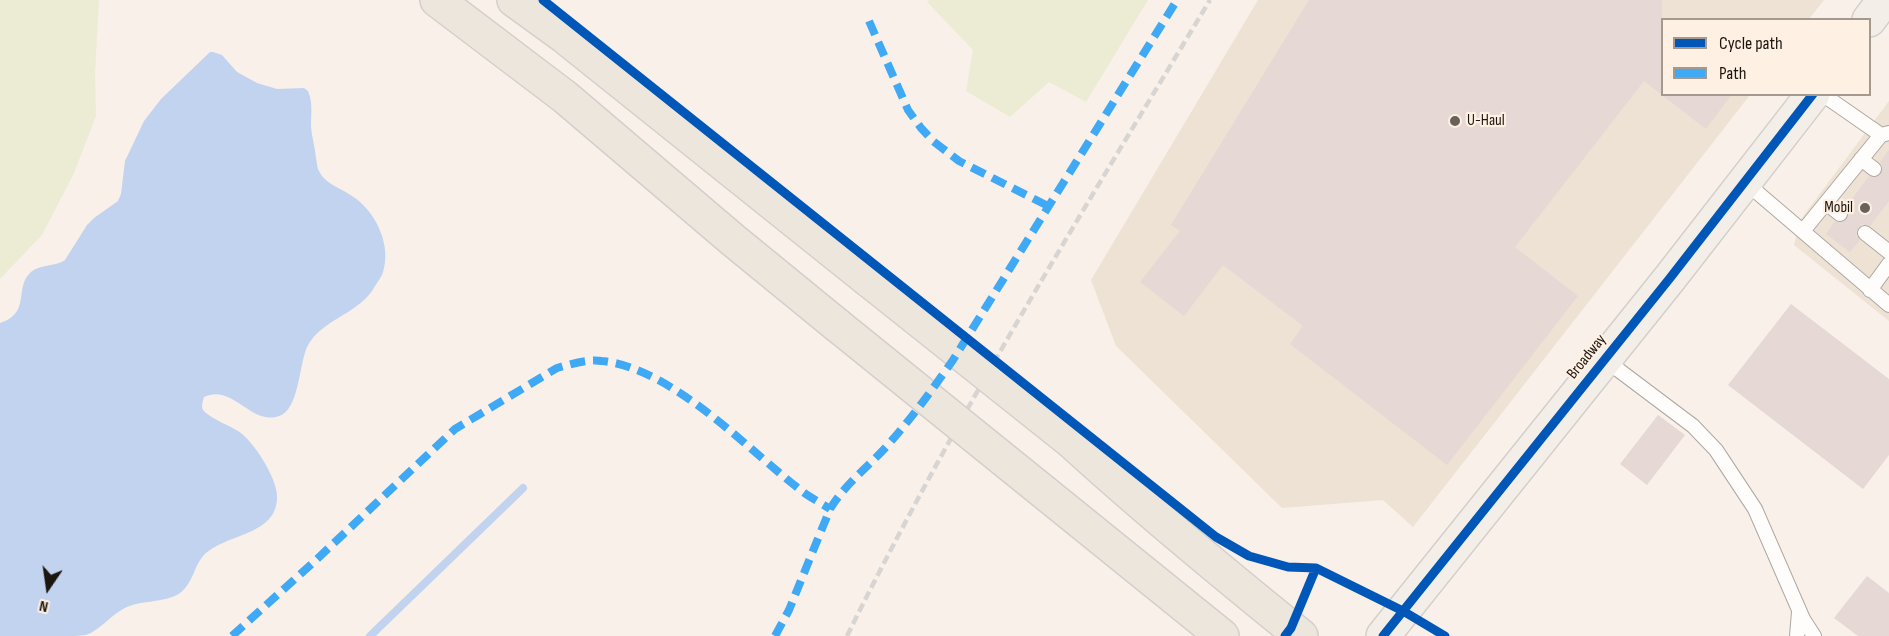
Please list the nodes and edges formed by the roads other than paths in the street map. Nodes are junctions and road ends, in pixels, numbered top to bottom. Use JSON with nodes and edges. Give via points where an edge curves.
{"nodes":[{"id":1,"x":437,"y":0,"type":"edge"},
{"id":2,"x":514,"y":0,"type":"edge"},
{"id":3,"x":1884,"y":0,"type":"edge"},
{"id":4,"x":1870,"y":18,"type":"edge"},
{"id":5,"x":1811,"y":96,"type":"edge"},
{"id":6,"x":1825,"y":96,"type":"edge"},
{"id":7,"x":1885,"y":134,"type":"edge"},
{"id":8,"x":1861,"y":159,"type":"junction"},
{"id":9,"x":1874,"y":169,"type":"dead end"},
{"id":10,"x":1745,"y":182,"type":"junction"},
{"id":11,"x":1826,"y":203,"type":"junction"},
{"id":12,"x":1840,"y":214,"type":"dead end"},
{"id":13,"x":1803,"y":231,"type":"junction"},
{"id":14,"x":1865,"y":233,"type":"dead end"},
{"id":15,"x":1889,"y":252,"type":"edge"},
{"id":16,"x":1889,"y":264,"type":"edge"},
{"id":17,"x":1870,"y":290,"type":"junction"},
{"id":18,"x":1889,"y":304,"type":"edge"},
{"id":19,"x":1604,"y":359,"type":"junction"},
{"id":20,"x":1797,"y":604,"type":"junction"},
{"id":21,"x":1222,"y":636,"type":"edge"},
{"id":22,"x":1301,"y":636,"type":"edge"},
{"id":23,"x":1383,"y":636,"type":"edge"},
{"id":24,"x":1797,"y":636,"type":"edge"},
{"id":25,"x":1814,"y":636,"type":"edge"}],
"edges":[{"from":1,"to":21,"type":"highway","bridge":true,"via":[[565,97],[733,240]]},
{"from":2,"to":22,"type":"highway","bridge":true,"via":[[1072,442],[1186,543]]},
{"from":3,"to":4,"type":"main road"},
{"from":5,"to":10,"type":"main road","name":"Broadway"},
{"from":6,"to":7,"type":"lane"},
{"from":7,"to":8,"type":"lane"},
{"from":8,"to":9,"type":"lane"},
{"from":8,"to":11,"type":"lane"},
{"from":10,"to":13,"type":"lane"},
{"from":10,"to":19,"type":"main road","name":"Broadway"},
{"from":11,"to":12,"type":"lane"},
{"from":11,"to":13,"type":"lane"},
{"from":13,"to":17,"type":"lane"},
{"from":14,"to":15,"type":"lane"},
{"from":16,"to":17,"type":"lane"},
{"from":17,"to":18,"type":"lane"},
{"from":19,"to":20,"type":"lane","via":[[1693,426],[1716,450],[1755,509]]},
{"from":19,"to":23,"type":"main road","name":"Broadway"},
{"from":20,"to":24,"type":"lane"},
{"from":20,"to":25,"type":"lane"}]}
